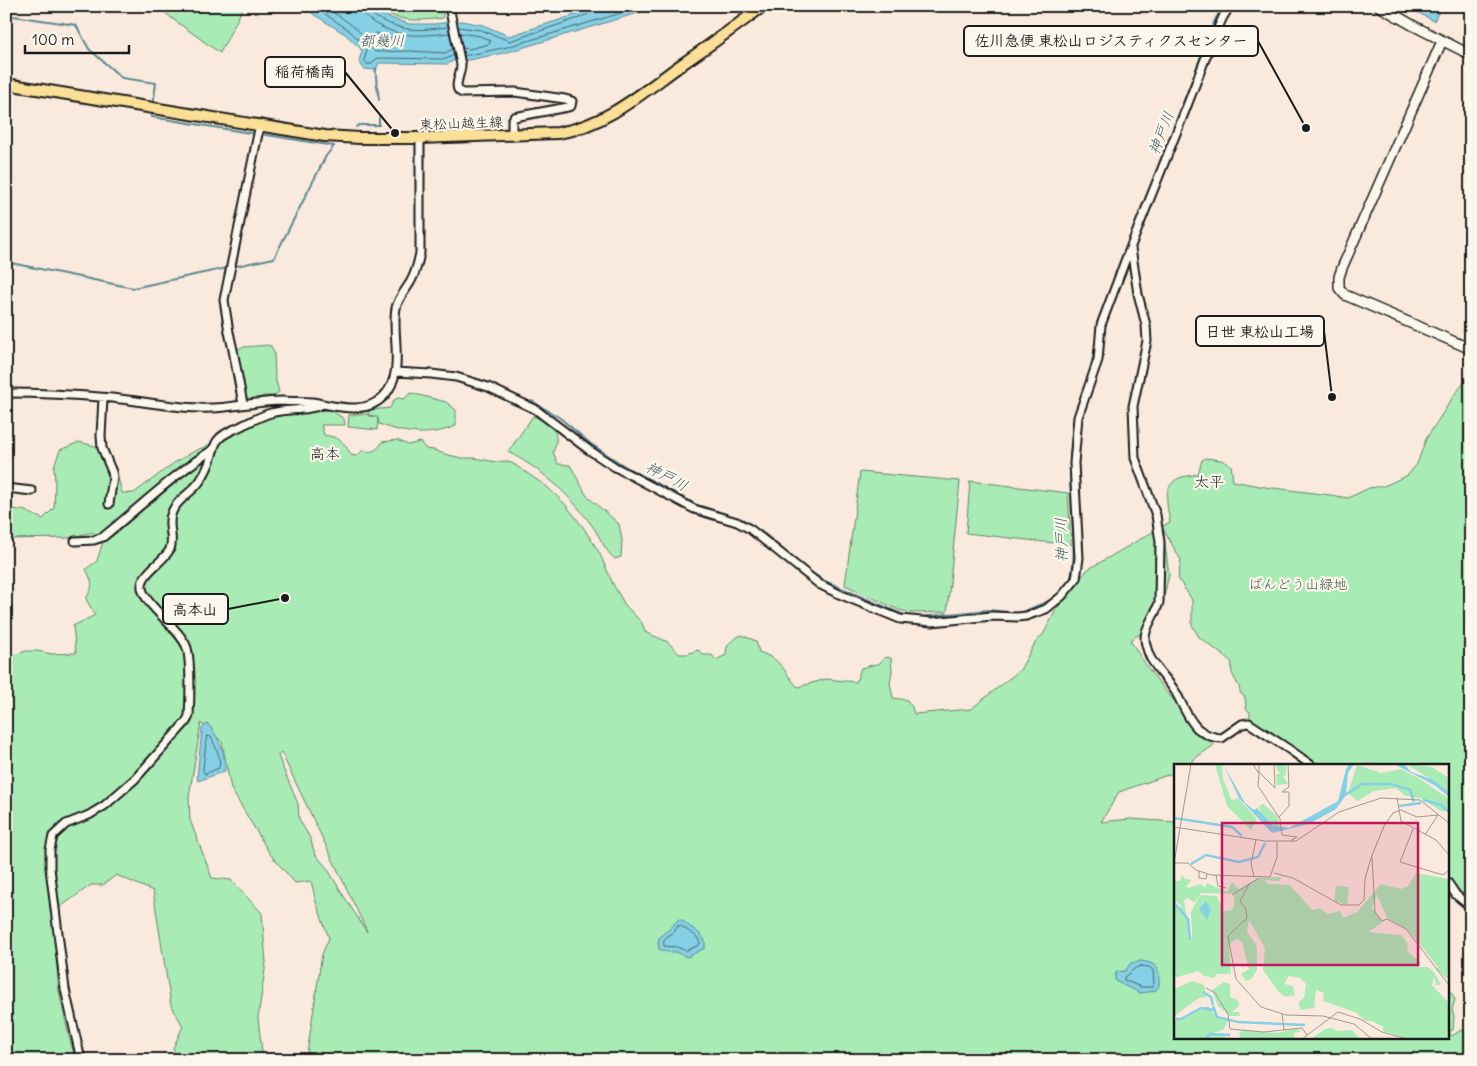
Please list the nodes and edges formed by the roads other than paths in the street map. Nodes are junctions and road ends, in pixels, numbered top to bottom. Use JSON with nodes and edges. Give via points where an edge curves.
{"nodes":[{"id":1,"x":449,"y":6,"type":"edge"},
{"id":2,"x":763,"y":6,"type":"edge"},
{"id":3,"x":1230,"y":6,"type":"edge"},
{"id":4,"x":1379,"y":6,"type":"edge"},
{"id":5,"x":1442,"y":41,"type":"junction"},
{"id":6,"x":1471,"y":55,"type":"edge"},
{"id":7,"x":6,"y":84,"type":"edge"},
{"id":8,"x":260,"y":124,"type":"junction"},
{"id":9,"x":512,"y":136,"type":"junction"},
{"id":10,"x":420,"y":138,"type":"junction"},
{"id":11,"x":1131,"y":247,"type":"junction"},
{"id":12,"x":1471,"y":349,"type":"edge"},
{"id":13,"x":395,"y":372,"type":"junction"},
{"id":14,"x":6,"y":393,"type":"edge"},
{"id":15,"x":103,"y":398,"type":"junction"},
{"id":16,"x":242,"y":404,"type":"junction"},
{"id":17,"x":323,"y":404,"type":"junction"},
{"id":18,"x":214,"y":448,"type":"junction"},
{"id":19,"x":6,"y":488,"type":"edge"},
{"id":20,"x":32,"y":491,"type":"dead end"},
{"id":21,"x":108,"y":504,"type":"dead end"},
{"id":22,"x":75,"y":541,"type":"dead end"},
{"id":23,"x":1310,"y":764,"type":"edge"},
{"id":24,"x":1450,"y":886,"type":"edge"},
{"id":25,"x":1471,"y":907,"type":"edge"},
{"id":26,"x":81,"y":1060,"type":"edge"}],
"edges":[{"from":1,"to":9,"type":"street","via":[[461,65],[456,88],[460,93],[515,92],[572,101],[568,107],[514,117]]},
{"from":2,"to":9,"type":"main road","name":"東松山越生線","via":[[706,49],[596,122],[558,133]]},
{"from":3,"to":11,"type":"street","via":[[1212,41]]},
{"from":4,"to":5,"type":"street"},
{"from":5,"to":6,"type":"street"},
{"from":5,"to":12,"type":"street","via":[[1342,268],[1339,288],[1345,295]]},
{"from":7,"to":8,"type":"main road","name":"東松山越生線"},
{"from":8,"to":10,"type":"main road","name":"東松山越生線","via":[[325,136]]},
{"from":8,"to":16,"type":"street","via":[[224,300]]},
{"from":9,"to":10,"type":"main road","name":"東松山越生線"},
{"from":10,"to":13,"type":"street","via":[[420,253],[416,270],[397,306]]},
{"from":11,"to":13,"type":"street","via":[[1102,325],[1098,360],[1078,418],[1074,463],[1079,558],[1076,579],[1046,610],[1026,616],[932,622],[897,618],[820,584],[737,522],[694,509],[615,467],[535,409],[488,387],[456,377]]},
{"from":11,"to":23,"type":"street","via":[[1147,341],[1133,406],[1135,458],[1155,510],[1160,542],[1159,602],[1145,639],[1149,655],[1199,729],[1212,737],[1222,738],[1238,726],[1249,723]]},
{"from":13,"to":17,"type":"street","via":[[390,389],[374,404],[348,408]]},
{"from":14,"to":15,"type":"street"},
{"from":15,"to":16,"type":"street","via":[[202,408]]},
{"from":15,"to":21,"type":"street","via":[[102,448],[113,477]]},
{"from":16,"to":17,"type":"street","via":[[262,401]]},
{"from":17,"to":18,"type":"street","via":[[272,412],[223,435]]},
{"from":18,"to":22,"type":"street","via":[[182,470],[103,536]]},
{"from":18,"to":26,"type":"street","via":[[200,481],[175,505],[169,524],[170,549],[145,577],[142,586],[145,596],[180,636],[186,648],[189,716],[153,759],[104,806],[66,824],[53,836],[50,868],[65,989]]},
{"from":19,"to":20,"type":"street"},
{"from":24,"to":25,"type":"street"}]}
